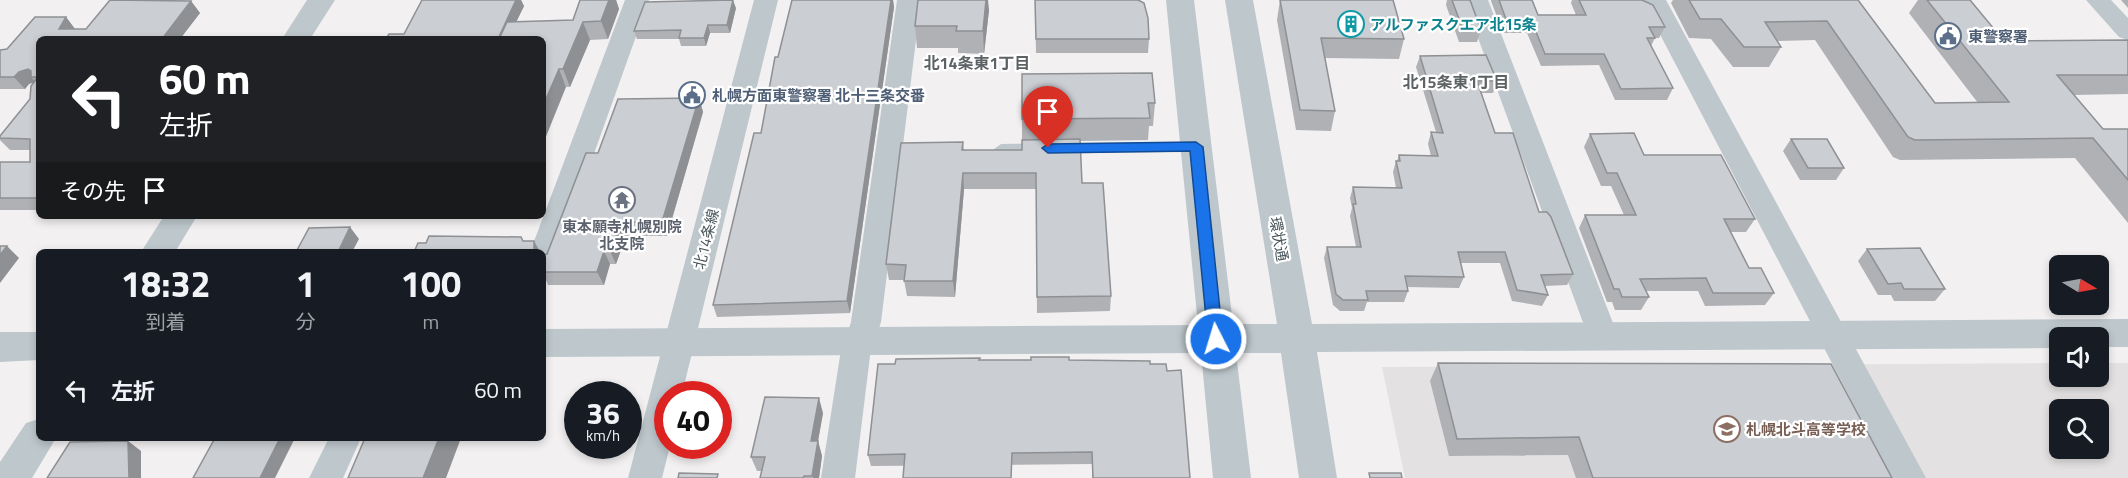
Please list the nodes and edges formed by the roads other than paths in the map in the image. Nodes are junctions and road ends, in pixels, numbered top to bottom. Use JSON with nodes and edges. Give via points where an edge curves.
{"nodes":[{"id":1,"x":321,"y":0,"type":"edge"},
{"id":2,"x":637,"y":0,"type":"edge"},
{"id":3,"x":766,"y":0,"type":"edge"},
{"id":4,"x":909,"y":0,"type":"edge"},
{"id":5,"x":1180,"y":0,"type":"edge"},
{"id":6,"x":1239,"y":0,"type":"edge"},
{"id":7,"x":1476,"y":0,"type":"edge"},
{"id":8,"x":1654,"y":0,"type":"edge"},
{"id":9,"x":2098,"y":0,"type":"edge"},
{"id":10,"x":2128,"y":32,"type":"edge"},
{"id":11,"x":298,"y":36,"type":"edge"},
{"id":12,"x":1196,"y":147,"type":"junction"},
{"id":13,"x":1001,"y":148,"type":"edge"},
{"id":14,"x":179,"y":219,"type":"edge"},
{"id":15,"x":160,"y":249,"type":"edge"},
{"id":16,"x":546,"y":249,"type":"edge"},
{"id":17,"x":2128,"y":333,"type":"edge"},
{"id":18,"x":1833,"y":335,"type":"junction"},
{"id":19,"x":1603,"y":336,"type":"junction"},
{"id":20,"x":1297,"y":338,"type":"junction"},
{"id":21,"x":1216,"y":339,"type":"junction"},
{"id":22,"x":858,"y":341,"type":"junction"},
{"id":23,"x":546,"y":343,"type":"edge"},
{"id":24,"x":679,"y":344,"type":"junction"},
{"id":25,"x":0,"y":346,"type":"edge"},
{"id":26,"x":36,"y":346,"type":"edge"},
{"id":27,"x":36,"y":440,"type":"edge"},
{"id":28,"x":344,"y":441,"type":"edge"},
{"id":29,"x":11,"y":478,"type":"edge"},
{"id":30,"x":326,"y":478,"type":"edge"},
{"id":31,"x":645,"y":478,"type":"edge"},
{"id":32,"x":838,"y":478,"type":"edge"},
{"id":33,"x":1232,"y":478,"type":"edge"},
{"id":34,"x":1318,"y":478,"type":"edge"},
{"id":35,"x":1908,"y":478,"type":"edge"}],
"edges":[{"from":1,"to":11,"type":"street"},
{"from":2,"to":16,"type":"street"},
{"from":3,"to":24,"type":"street","name":"北14条線"},
{"from":4,"to":22,"type":"street","via":[[866,322]]},
{"from":5,"to":12,"type":"street"},
{"from":6,"to":20,"type":"street","name":"環状通"},
{"from":7,"to":19,"type":"street"},
{"from":8,"to":18,"type":"street"},
{"from":9,"to":10,"type":"street"},
{"from":12,"to":13,"type":"lane"},
{"from":12,"to":21,"type":"street"},
{"from":14,"to":15,"type":"street"},
{"from":17,"to":18,"type":"street"},
{"from":18,"to":19,"type":"street"},
{"from":18,"to":35,"type":"street"},
{"from":19,"to":20,"type":"street"},
{"from":20,"to":21,"type":"street"},
{"from":20,"to":34,"type":"street","name":"環状通"},
{"from":21,"to":22,"type":"street"},
{"from":21,"to":33,"type":"street"},
{"from":22,"to":24,"type":"street"},
{"from":22,"to":32,"type":"street"},
{"from":23,"to":24,"type":"street"},
{"from":24,"to":31,"type":"street","name":"北14条線"},
{"from":25,"to":26,"type":"street"},
{"from":27,"to":29,"type":"street"},
{"from":28,"to":30,"type":"street"}]}
